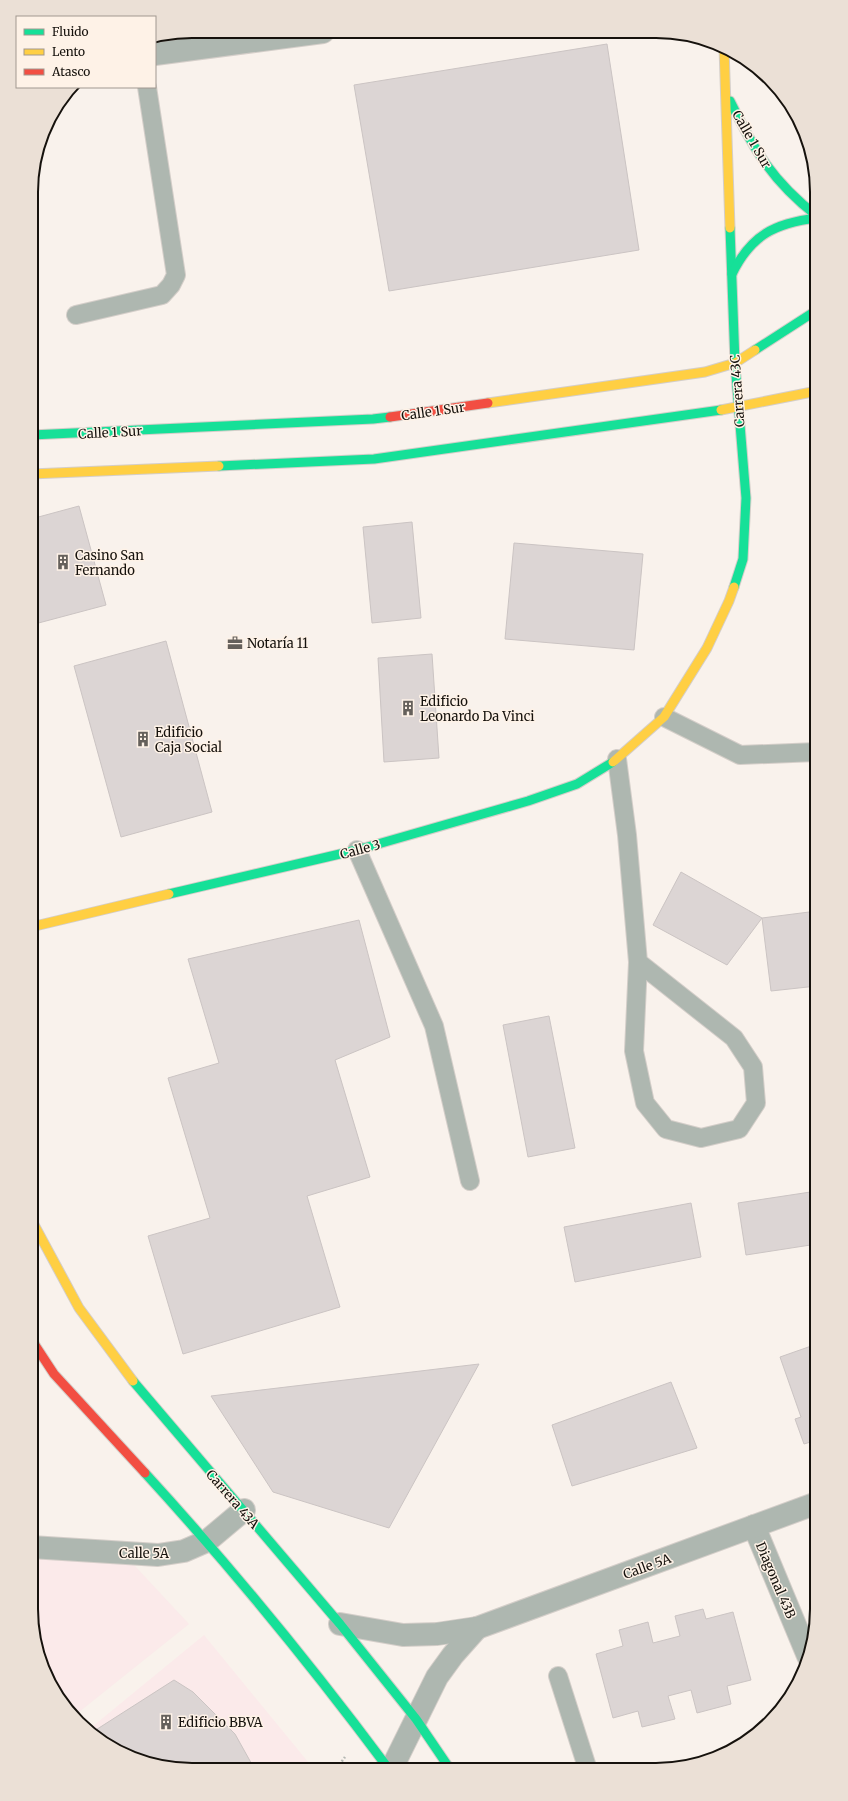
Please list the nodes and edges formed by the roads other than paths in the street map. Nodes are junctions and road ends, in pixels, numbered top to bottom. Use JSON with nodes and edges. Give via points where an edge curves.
{"nodes":[{"id":1,"x":276,"y":38,"type":"edge"},
{"id":2,"x":717,"y":51,"type":"edge"},
{"id":3,"x":156,"y":54,"type":"edge"},
{"id":4,"x":724,"y":54,"type":"edge"},
{"id":5,"x":725,"y":68,"type":"junction"},
{"id":6,"x":147,"y":88,"type":"edge"},
{"id":7,"x":726,"y":92,"type":"junction"},
{"id":8,"x":810,"y":211,"type":"edge"},
{"id":9,"x":810,"y":218,"type":"edge"},
{"id":10,"x":732,"y":274,"type":"junction"},
{"id":11,"x":76,"y":315,"type":"dead end"},
{"id":12,"x":810,"y":315,"type":"edge"},
{"id":13,"x":735,"y":363,"type":"junction"},
{"id":14,"x":810,"y":392,"type":"edge"},
{"id":15,"x":738,"y":406,"type":"junction"},
{"id":16,"x":38,"y":436,"type":"edge"},
{"id":17,"x":38,"y":474,"type":"edge"},
{"id":18,"x":664,"y":716,"type":"junction"},
{"id":19,"x":810,"y":752,"type":"edge"},
{"id":20,"x":617,"y":759,"type":"junction"},
{"id":21,"x":357,"y":850,"type":"junction"},
{"id":22,"x":38,"y":925,"type":"edge"},
{"id":23,"x":638,"y":962,"type":"junction"},
{"id":24,"x":470,"y":1181,"type":"dead end"},
{"id":25,"x":38,"y":1232,"type":"edge"},
{"id":26,"x":38,"y":1350,"type":"edge"},
{"id":27,"x":810,"y":1506,"type":"edge"},
{"id":28,"x":244,"y":1510,"type":"junction"},
{"id":29,"x":754,"y":1526,"type":"junction"},
{"id":30,"x":207,"y":1540,"type":"junction"},
{"id":31,"x":38,"y":1547,"type":"edge"},
{"id":32,"x":340,"y":1624,"type":"junction"},
{"id":33,"x":477,"y":1628,"type":"junction"},
{"id":34,"x":805,"y":1649,"type":"edge"},
{"id":35,"x":558,"y":1676,"type":"dead end"},
{"id":36,"x":416,"y":1719,"type":"junction"},
{"id":37,"x":384,"y":1763,"type":"edge"},
{"id":38,"x":394,"y":1763,"type":"edge"},
{"id":39,"x":446,"y":1763,"type":"edge"},
{"id":40,"x":586,"y":1763,"type":"edge"}],
"edges":[{"from":1,"to":3,"type":"street"},
{"from":2,"to":5,"type":"street"},
{"from":4,"to":5,"type":"street","name":"Carrera 43C"},
{"from":5,"to":7,"type":"street","name":"Carrera 43C"},
{"from":6,"to":11,"type":"lane","via":[[176,275],[162,295]]},
{"from":7,"to":8,"type":"street","name":"Calle 1 Sur","via":[[743,129],[763,163],[789,193]]},
{"from":7,"to":10,"type":"street","name":"Carrera 43C"},
{"from":9,"to":10,"type":"street","name":"Calle 1 Sur","via":[[775,227],[757,239],[742,255]]},
{"from":10,"to":13,"type":"street","name":"Carrera 43C"},
{"from":12,"to":13,"type":"street","name":"Calle 1 Sur"},
{"from":13,"to":15,"type":"street","name":"Carrera 43C"},
{"from":13,"to":16,"type":"street","name":"Calle 1 Sur","via":[[705,372],[373,419]]},
{"from":14,"to":15,"type":"street"},
{"from":15,"to":17,"type":"street","via":[[374,459]]},
{"from":15,"to":18,"type":"street","name":"Carrera 43C","via":[[746,498],[743,559],[729,601],[707,648]]},
{"from":18,"to":19,"type":"lane","via":[[740,755]]},
{"from":18,"to":20,"type":"street","name":"Calle 3"},
{"from":20,"to":21,"type":"street","name":"Calle 3","via":[[577,784],[528,801]]},
{"from":20,"to":23,"type":"lane","via":[[627,835]]},
{"from":21,"to":22,"type":"street","name":"Calle 3"},
{"from":21,"to":24,"type":"lane","via":[[434,1026]]},
{"from":23,"to":23,"type":"lane","via":[[734,1038],[753,1067],[756,1103],[739,1129],[701,1138],[666,1129],[645,1103],[634,1051]]},
{"from":25,"to":28,"type":"street","name":"Carrera 43A","via":[[79,1308],[101,1340],[162,1416]]},
{"from":26,"to":30,"type":"street","via":[[54,1374]]},
{"from":27,"to":29,"type":"street","name":"Calle 5A"},
{"from":28,"to":30,"type":"street","name":"Calle 5A"},
{"from":28,"to":32,"type":"street","name":"Carrera 43A"},
{"from":29,"to":33,"type":"street","name":"Calle 5A"},
{"from":29,"to":34,"type":"street","name":"Diagonal 43B"},
{"from":30,"to":31,"type":"street","name":"Calle 5A","via":[[184,1551],[158,1555]]},
{"from":30,"to":37,"type":"street"},
{"from":32,"to":33,"type":"street","name":"Calle 5A","via":[[403,1635],[437,1634]]},
{"from":32,"to":36,"type":"street","name":"Carrera 43A"},
{"from":33,"to":36,"type":"street","name":"Calle 5A","via":[[437,1677]]},
{"from":35,"to":40,"type":"lane"},
{"from":36,"to":38,"type":"street","name":"Calle 5A"},
{"from":36,"to":39,"type":"street","name":"Carrera 43A"}]}
